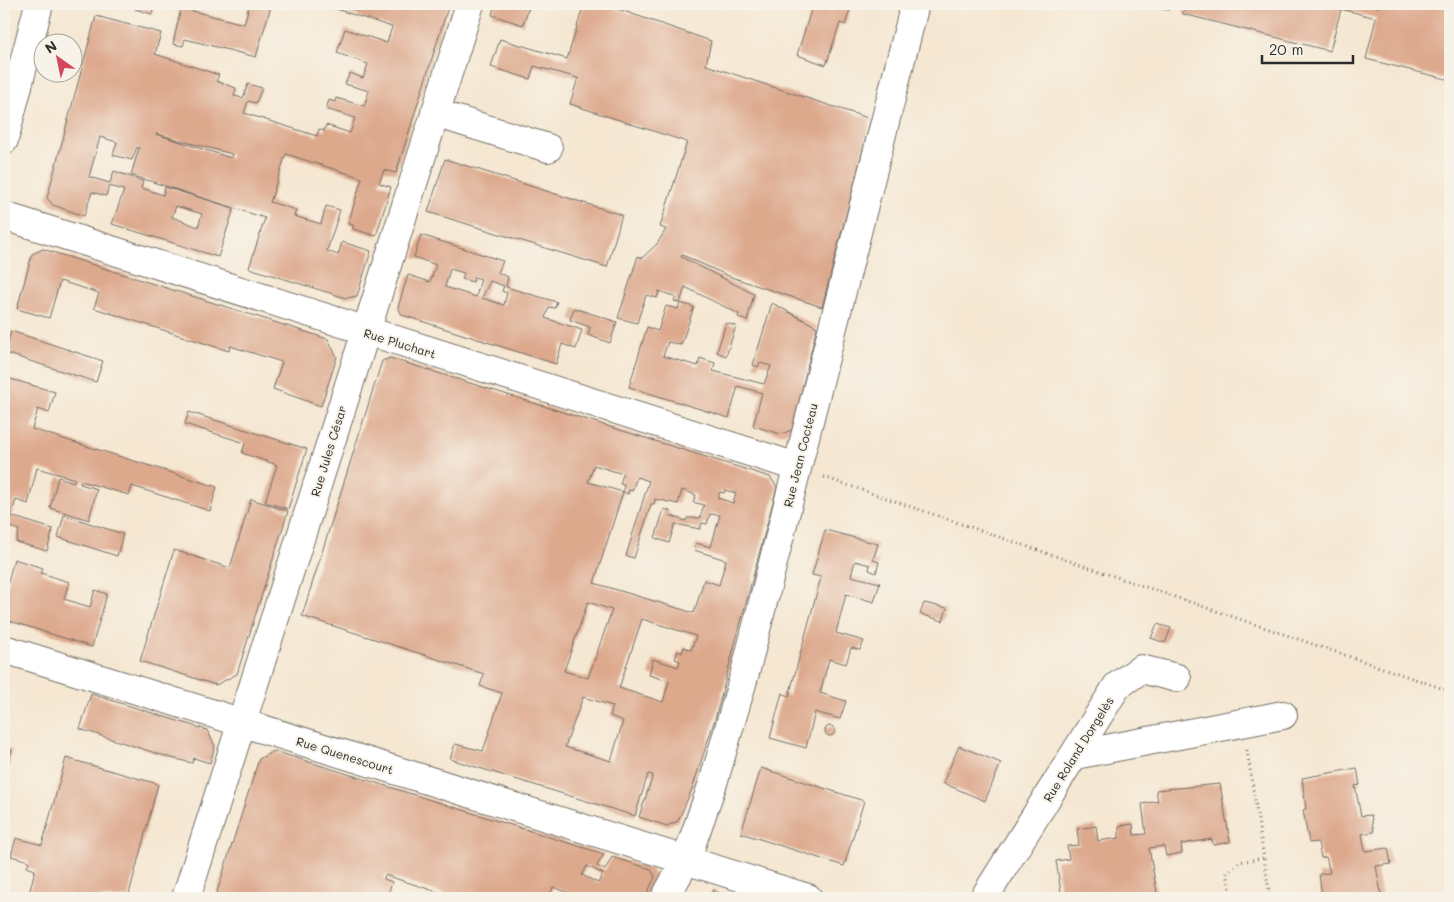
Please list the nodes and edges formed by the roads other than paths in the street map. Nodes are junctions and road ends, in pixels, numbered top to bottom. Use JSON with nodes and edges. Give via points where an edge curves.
{"nodes":[{"id":1,"x":39,"y":4,"type":"edge"},
{"id":2,"x":470,"y":4,"type":"edge"},
{"id":3,"x":914,"y":4,"type":"edge"},
{"id":4,"x":435,"y":113,"type":"junction"},
{"id":5,"x":4,"y":140,"type":"edge"},
{"id":6,"x":548,"y":148,"type":"dead end"},
{"id":7,"x":4,"y":216,"type":"edge"},
{"id":8,"x":365,"y":332,"type":"junction"},
{"id":9,"x":797,"y":468,"type":"junction"},
{"id":10,"x":4,"y":649,"type":"edge"},
{"id":11,"x":1177,"y":678,"type":"dead end"},
{"id":12,"x":1283,"y":715,"type":"dead end"},
{"id":13,"x":243,"y":724,"type":"junction"},
{"id":14,"x":1074,"y":755,"type":"junction"},
{"id":15,"x":686,"y":860,"type":"junction"},
{"id":16,"x":1004,"y":868,"type":"junction"},
{"id":17,"x":186,"y":898,"type":"edge"},
{"id":18,"x":665,"y":898,"type":"edge"},
{"id":19,"x":808,"y":898,"type":"edge"},
{"id":20,"x":984,"y":898,"type":"edge"},
{"id":21,"x":1008,"y":898,"type":"edge"}],
"edges":[{"from":1,"to":5,"type":"street"},
{"from":2,"to":4,"type":"street","name":"Rue Jules César"},
{"from":3,"to":9,"type":"street","name":"Rue Jean Cocteau"},
{"from":4,"to":6,"type":"street"},
{"from":4,"to":8,"type":"street","name":"Rue Jules César"},
{"from":7,"to":8,"type":"street","name":"Rue Pluchart"},
{"from":8,"to":9,"type":"street","name":"Rue Pluchart"},
{"from":8,"to":13,"type":"street","name":"Rue Jules César"},
{"from":9,"to":15,"type":"street","name":"Rue Jean Cocteau","via":[[742,682],[714,780]]},
{"from":10,"to":13,"type":"street","name":"Rue Quenescourt"},
{"from":11,"to":14,"type":"street","name":"Rue Roland Dorgelès","via":[[1141,669],[1133,674],[1118,686]]},
{"from":12,"to":14,"type":"street"},
{"from":13,"to":15,"type":"street","name":"Rue Quenescourt"},
{"from":13,"to":17,"type":"street","name":"Rue Jules César"},
{"from":14,"to":16,"type":"street","name":"Rue Roland Dorgelès"},
{"from":15,"to":18,"type":"street","name":"Rue Jean Cocteau"},
{"from":15,"to":19,"type":"street"},
{"from":16,"to":20,"type":"street","name":"Rue Roland Dorgelès"},
{"from":16,"to":21,"type":"street"}]}
